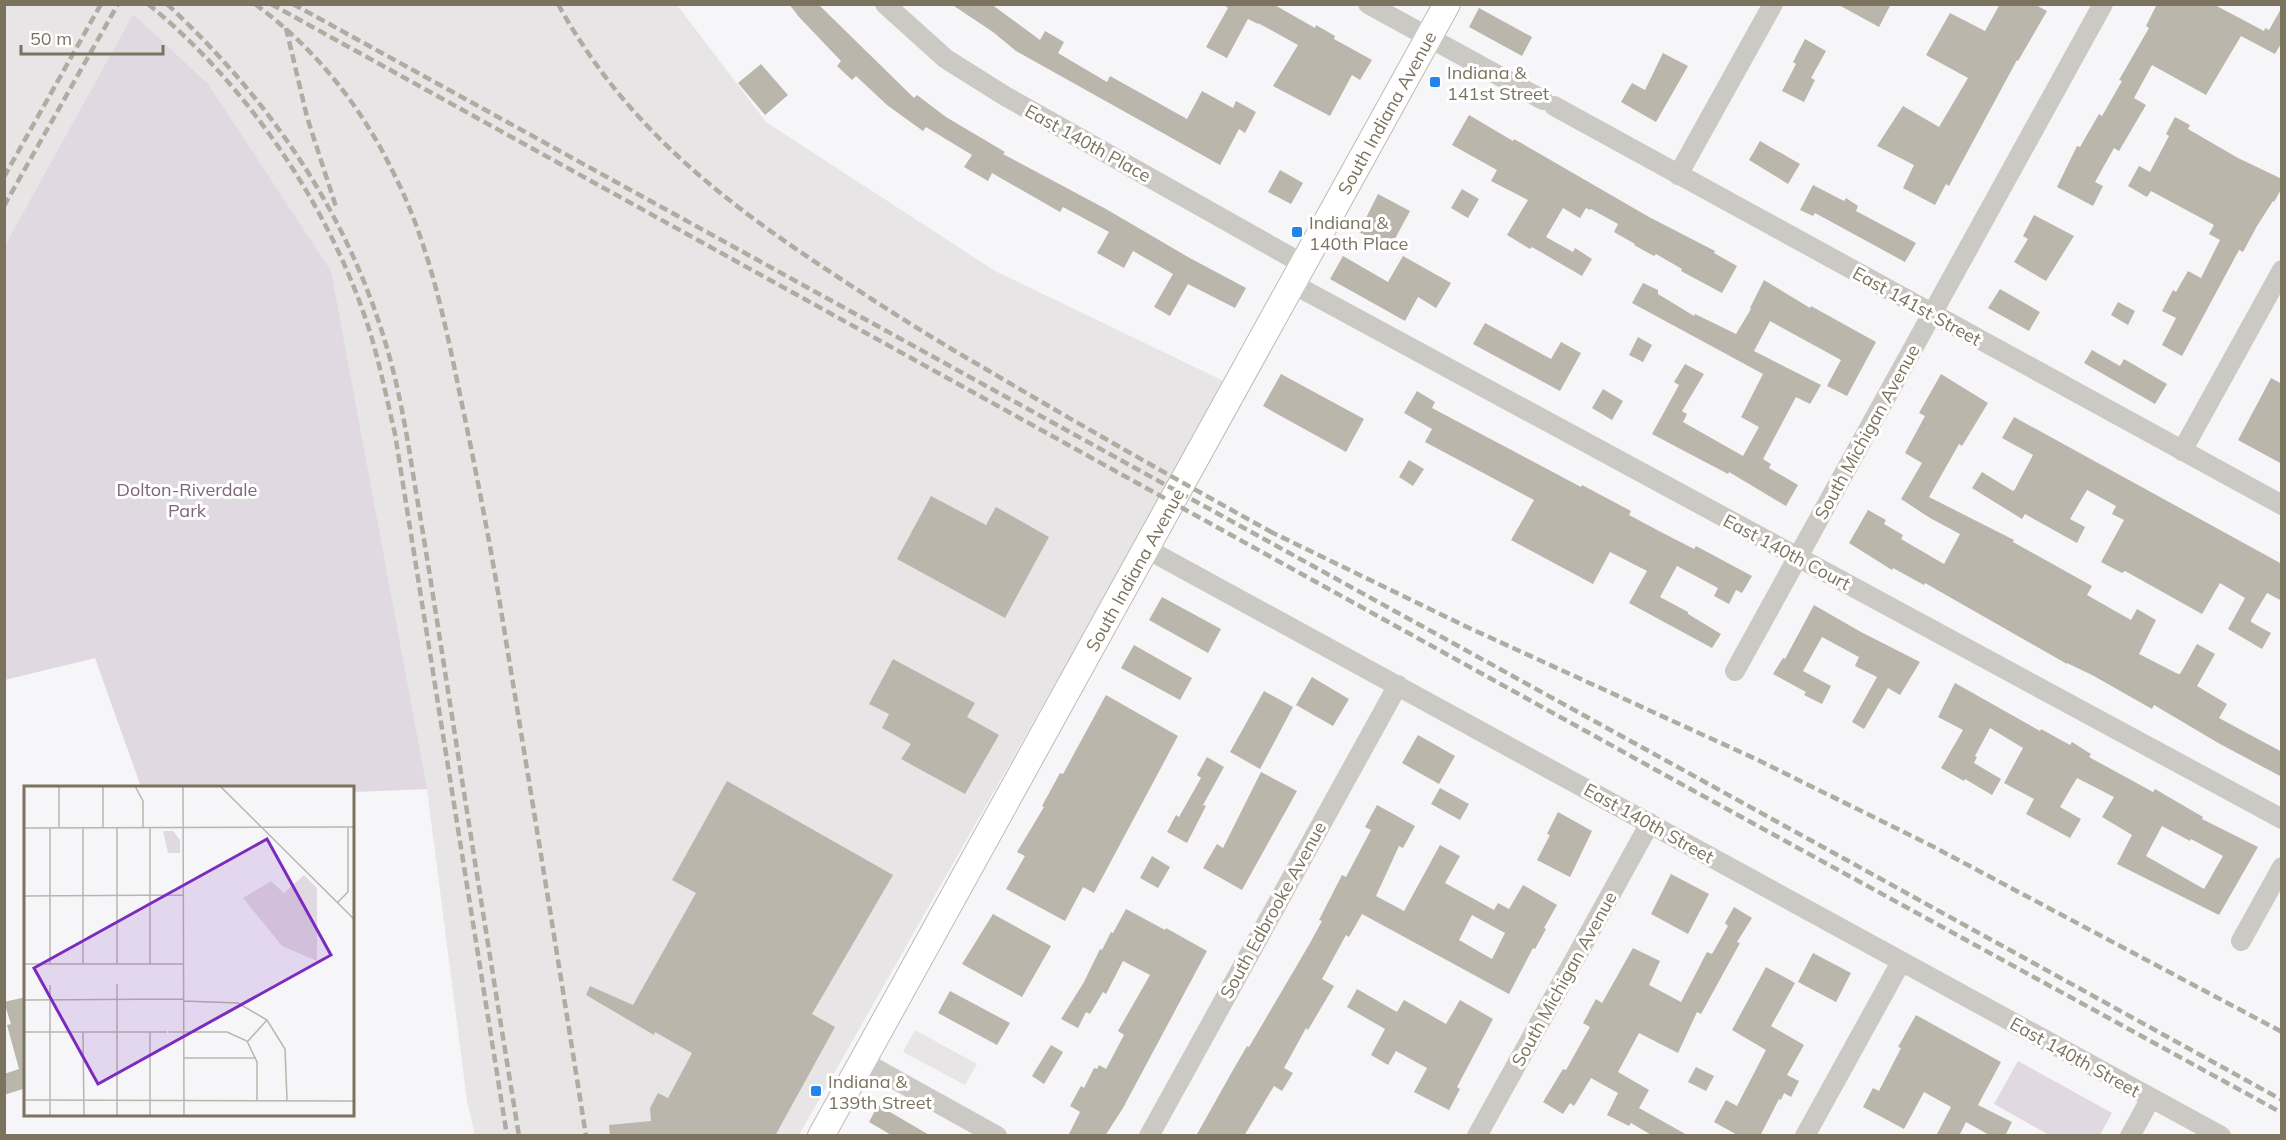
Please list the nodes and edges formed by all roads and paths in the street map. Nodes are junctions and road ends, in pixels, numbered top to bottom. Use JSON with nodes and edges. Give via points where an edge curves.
{"nodes":[{"id":1,"x":885,"y":4,"type":"edge"},
{"id":2,"x":1368,"y":4,"type":"edge"},
{"id":3,"x":1447,"y":4,"type":"edge"},
{"id":4,"x":1773,"y":4,"type":"edge"},
{"id":5,"x":2103,"y":4,"type":"edge"},
{"id":6,"x":1429,"y":38,"type":"junction"},
{"id":7,"x":1678,"y":175,"type":"junction"},
{"id":8,"x":2282,"y":270,"type":"edge"},
{"id":9,"x":1298,"y":274,"type":"junction"},
{"id":10,"x":1933,"y":314,"type":"junction"},
{"id":11,"x":2182,"y":451,"type":"junction"},
{"id":12,"x":2282,"y":505,"type":"edge"},
{"id":13,"x":1146,"y":549,"type":"junction"},
{"id":14,"x":1798,"y":557,"type":"junction"},
{"id":15,"x":1735,"y":671,"type":"dead end"},
{"id":16,"x":1398,"y":685,"type":"junction"},
{"id":17,"x":2282,"y":819,"type":"edge"},
{"id":18,"x":1650,"y":823,"type":"junction"},
{"id":19,"x":2282,"y":867,"type":"edge"},
{"id":20,"x":2241,"y":941,"type":"dead end"},
{"id":21,"x":1901,"y":962,"type":"junction"},
{"id":22,"x":862,"y":1061,"type":"junction"},
{"id":23,"x":2151,"y":1098,"type":"junction"},
{"id":24,"x":821,"y":1136,"type":"edge"},
{"id":25,"x":997,"y":1136,"type":"edge"},
{"id":26,"x":1149,"y":1136,"type":"edge"},
{"id":27,"x":1477,"y":1136,"type":"edge"},
{"id":28,"x":1805,"y":1136,"type":"edge"},
{"id":29,"x":2130,"y":1136,"type":"edge"},
{"id":30,"x":2221,"y":1136,"type":"edge"}],
"edges":[{"from":1,"to":9,"type":"street","name":"East 140th Place","via":[[946,59]]},
{"from":2,"to":6,"type":"street","name":"East 141st Street"},
{"from":3,"to":6,"type":"main road","name":"South Indiana Avenue"},
{"from":4,"to":7,"type":"street"},
{"from":5,"to":10,"type":"street","name":"South Michigan Avenue"},
{"from":6,"to":7,"type":"street","name":"East 141st Street"},
{"from":6,"to":9,"type":"main road","name":"South Indiana Avenue"},
{"from":7,"to":10,"type":"street","name":"East 141st Street"},
{"from":8,"to":11,"type":"street"},
{"from":9,"to":13,"type":"main road","name":"South Indiana Avenue"},
{"from":9,"to":14,"type":"street","name":"East 140th Court","via":[[1419,353]]},
{"from":10,"to":11,"type":"street","name":"East 141st Street"},
{"from":10,"to":14,"type":"street","name":"South Michigan Avenue"},
{"from":11,"to":12,"type":"street","name":"East 141st Street"},
{"from":13,"to":16,"type":"street","name":"East 140th Street"},
{"from":13,"to":22,"type":"main road","name":"South Indiana Avenue"},
{"from":14,"to":15,"type":"street","name":"South Michigan Avenue"},
{"from":14,"to":17,"type":"street","name":"East 140th Court"},
{"from":16,"to":18,"type":"street","name":"East 140th Street"},
{"from":16,"to":26,"type":"street","name":"South Edbrooke Avenue"},
{"from":18,"to":21,"type":"street","name":"East 140th Street"},
{"from":18,"to":27,"type":"street","name":"South Michigan Avenue"},
{"from":19,"to":20,"type":"street"},
{"from":21,"to":23,"type":"street","name":"East 140th Street"},
{"from":21,"to":28,"type":"street"},
{"from":22,"to":24,"type":"main road","name":"South Indiana Avenue"},
{"from":22,"to":25,"type":"street"},
{"from":23,"to":29,"type":"street"},
{"from":23,"to":30,"type":"street","name":"East 140th Street"}]}
